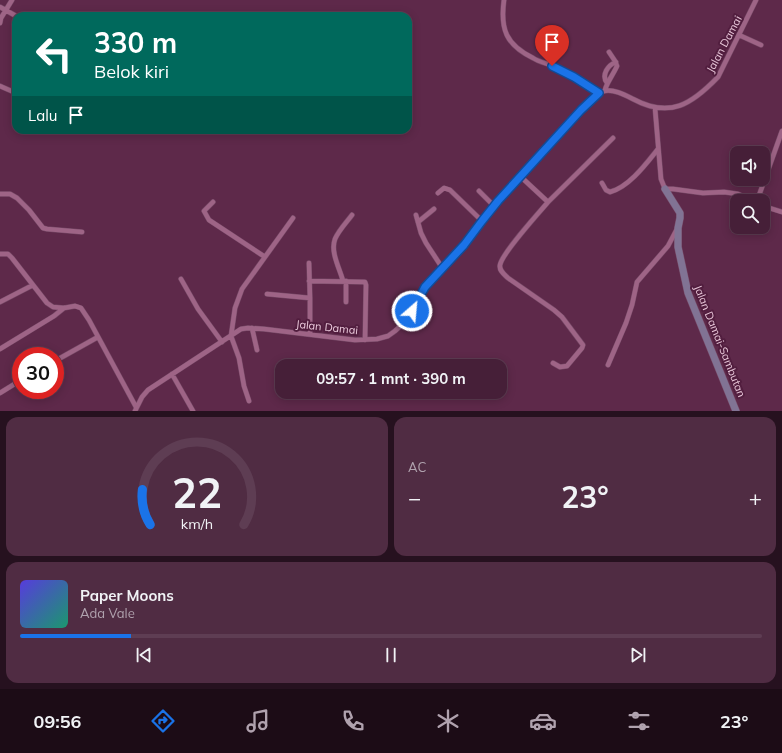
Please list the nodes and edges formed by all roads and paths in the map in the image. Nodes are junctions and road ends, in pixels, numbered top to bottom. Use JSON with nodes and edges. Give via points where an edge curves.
{"nodes":[{"id":1,"x":12,"y":0,"type":"edge"},
{"id":2,"x":504,"y":0,"type":"edge"},
{"id":3,"x":756,"y":0,"type":"edge"},
{"id":4,"x":0,"y":7,"type":"edge"},
{"id":5,"x":6,"y":11,"type":"junction"},
{"id":6,"x":12,"y":14,"type":"edge"},
{"id":7,"x":0,"y":23,"type":"edge"},
{"id":8,"x":739,"y":36,"type":"junction"},
{"id":9,"x":760,"y":45,"type":"dead end"},
{"id":10,"x":609,"y":52,"type":"dead end"},
{"id":11,"x":616,"y":62,"type":"junction"},
{"id":12,"x":607,"y":83,"type":"junction"},
{"id":13,"x":0,"y":86,"type":"edge"},
{"id":14,"x":605,"y":90,"type":"junction"},
{"id":15,"x":12,"y":91,"type":"edge"},
{"id":16,"x":599,"y":93,"type":"junction"},
{"id":17,"x":655,"y":108,"type":"junction"},
{"id":18,"x":782,"y":131,"type":"edge"},
{"id":19,"x":613,"y":138,"type":"dead end"},
{"id":20,"x":658,"y":149,"type":"junction"},
{"id":21,"x":520,"y":176,"type":"junction"},
{"id":22,"x":602,"y":183,"type":"dead end"},
{"id":23,"x":665,"y":189,"type":"junction"},
{"id":24,"x":479,"y":191,"type":"dead end"},
{"id":25,"x":438,"y":193,"type":"dead end"},
{"id":26,"x":0,"y":194,"type":"edge"},
{"id":27,"x":738,"y":194,"type":"edge"},
{"id":28,"x":760,"y":194,"type":"edge"},
{"id":29,"x":213,"y":202,"type":"dead end"},
{"id":30,"x":548,"y":202,"type":"junction"},
{"id":31,"x":494,"y":206,"type":"junction"},
{"id":32,"x":434,"y":208,"type":"dead end"},
{"id":33,"x":770,"y":208,"type":"edge"},
{"id":34,"x":782,"y":212,"type":"edge"},
{"id":35,"x":352,"y":215,"type":"dead end"},
{"id":36,"x":416,"y":215,"type":"dead end"},
{"id":37,"x":293,"y":218,"type":"dead end"},
{"id":38,"x":482,"y":221,"type":"junction"},
{"id":39,"x":418,"y":222,"type":"junction"},
{"id":40,"x":678,"y":228,"type":"junction"},
{"id":41,"x":82,"y":232,"type":"dead end"},
{"id":42,"x":0,"y":254,"type":"edge"},
{"id":43,"x":265,"y":257,"type":"junction"},
{"id":44,"x":309,"y":263,"type":"dead end"},
{"id":45,"x":443,"y":269,"type":"junction"},
{"id":46,"x":181,"y":279,"type":"dead end"},
{"id":47,"x":309,"y":281,"type":"junction"},
{"id":48,"x":345,"y":281,"type":"junction"},
{"id":49,"x":33,"y":285,"type":"junction"},
{"id":50,"x":267,"y":294,"type":"dead end"},
{"id":51,"x":310,"y":298,"type":"junction"},
{"id":52,"x":0,"y":302,"type":"edge"},
{"id":53,"x":346,"y":302,"type":"dead end"},
{"id":54,"x":64,"y":308,"type":"junction"},
{"id":55,"x":252,"y":328,"type":"junction"},
{"id":56,"x":310,"y":334,"type":"junction"},
{"id":57,"x":231,"y":336,"type":"junction"},
{"id":58,"x":98,"y":337,"type":"junction"},
{"id":59,"x":365,"y":340,"type":"junction"},
{"id":60,"x":222,"y":342,"type":"junction"},
{"id":61,"x":0,"y":349,"type":"edge"},
{"id":62,"x":257,"y":350,"type":"dead end"},
{"id":63,"x":64,"y":356,"type":"edge"},
{"id":64,"x":553,"y":363,"type":"dead end"},
{"id":65,"x":608,"y":365,"type":"dead end"},
{"id":66,"x":172,"y":374,"type":"junction"},
{"id":67,"x":12,"y":386,"type":"edge"},
{"id":68,"x":0,"y":393,"type":"edge"},
{"id":69,"x":249,"y":402,"type":"dead end"},
{"id":70,"x":135,"y":409,"type":"edge"},
{"id":71,"x":193,"y":411,"type":"edge"},
{"id":72,"x":736,"y":411,"type":"edge"}],
"edges":[{"from":1,"to":5,"type":"street"},
{"from":2,"to":16,"type":"street","via":[[504,31],[513,46],[574,77]]},
{"from":3,"to":8,"type":"street","name":"Jalan Damai"},
{"from":4,"to":5,"type":"street"},
{"from":5,"to":6,"type":"street"},
{"from":5,"to":7,"type":"street"},
{"from":8,"to":9,"type":"street"},
{"from":8,"to":17,"type":"street","name":"Jalan Damai","via":[[718,77],[710,85],[688,102],[666,109]]},
{"from":10,"to":11,"type":"street"},
{"from":11,"to":12,"type":"street","via":[[617,66]]},
{"from":11,"to":12,"type":"street","via":[[604,76]]},
{"from":12,"to":14,"type":"street"},
{"from":13,"to":15,"type":"street"},
{"from":14,"to":16,"type":"street","name":"Jalan Damai"},
{"from":14,"to":17,"type":"street","name":"Jalan Damai","via":[[626,95]]},
{"from":16,"to":21,"type":"street","name":"Jalan Damai"},
{"from":17,"to":20,"type":"street"},
{"from":18,"to":28,"type":"street"},
{"from":19,"to":30,"type":"street"},
{"from":20,"to":22,"type":"street","via":[[637,173],[616,190],[610,192]]},
{"from":20,"to":23,"type":"street","via":[[661,179]]},
{"from":21,"to":30,"type":"street"},
{"from":21,"to":31,"type":"street","name":"Jalan Damai"},
{"from":23,"to":27,"type":"street"},
{"from":23,"to":40,"type":"street","name":"Jalan Damai-Sambutan","via":[[680,213]]},
{"from":24,"to":31,"type":"street"},
{"from":25,"to":38,"type":"street","via":[[444,188],[450,190]]},
{"from":26,"to":41,"type":"street","via":[[10,194],[17,198],[43,228]]},
{"from":29,"to":43,"type":"street","via":[[204,211],[209,220]]},
{"from":30,"to":64,"type":"street","via":[[514,243],[500,266],[508,278],[558,313],[583,345],[567,366],[560,367]]},
{"from":31,"to":38,"type":"street","name":"Jalan Damai"},
{"from":32,"to":39,"type":"street"},
{"from":33,"to":34,"type":"street"},
{"from":35,"to":48,"type":"street","via":[[337,235],[334,244],[334,252]]},
{"from":36,"to":39,"type":"street"},
{"from":37,"to":43,"type":"street"},
{"from":38,"to":45,"type":"street","name":"Jalan Damai"},
{"from":39,"to":45,"type":"street","via":[[426,243]]},
{"from":40,"to":65,"type":"street","via":[[668,246],[637,282],[632,305]]},
{"from":40,"to":72,"type":"street","name":"Jalan Damai-Sambutan","via":[[678,247],[688,293]]},
{"from":42,"to":49,"type":"street","via":[[8,254]]},
{"from":43,"to":57,"type":"street","via":[[242,289],[235,308]]},
{"from":44,"to":47,"type":"street"},
{"from":45,"to":59,"type":"street","name":"Jalan Damai","via":[[425,287],[401,327],[388,336]]},
{"from":46,"to":60,"type":"street","via":[[198,309]]},
{"from":47,"to":48,"type":"street"},
{"from":47,"to":51,"type":"street"},
{"from":48,"to":53,"type":"street"},
{"from":48,"to":59,"type":"street","via":[[366,284]]},
{"from":49,"to":52,"type":"street"},
{"from":49,"to":54,"type":"street","via":[[47,303],[53,307]]},
{"from":50,"to":51,"type":"street"},
{"from":51,"to":56,"type":"street"},
{"from":54,"to":58,"type":"street","via":[[81,308]]},
{"from":54,"to":61,"type":"street"},
{"from":55,"to":56,"type":"street","name":"Jalan Damai"},
{"from":55,"to":57,"type":"street","name":"Jalan Damai","via":[[241,329]]},
{"from":55,"to":62,"type":"street"},
{"from":56,"to":59,"type":"street","name":"Jalan Damai"},
{"from":57,"to":60,"type":"street","name":"Jalan Damai"},
{"from":57,"to":69,"type":"street"},
{"from":58,"to":63,"type":"street"},
{"from":58,"to":70,"type":"street"},
{"from":60,"to":66,"type":"street","name":"Jalan Damai"},
{"from":66,"to":70,"type":"street","name":"Jalan Damai","via":[[148,390]]},
{"from":66,"to":71,"type":"street"},
{"from":67,"to":68,"type":"street"}]}
